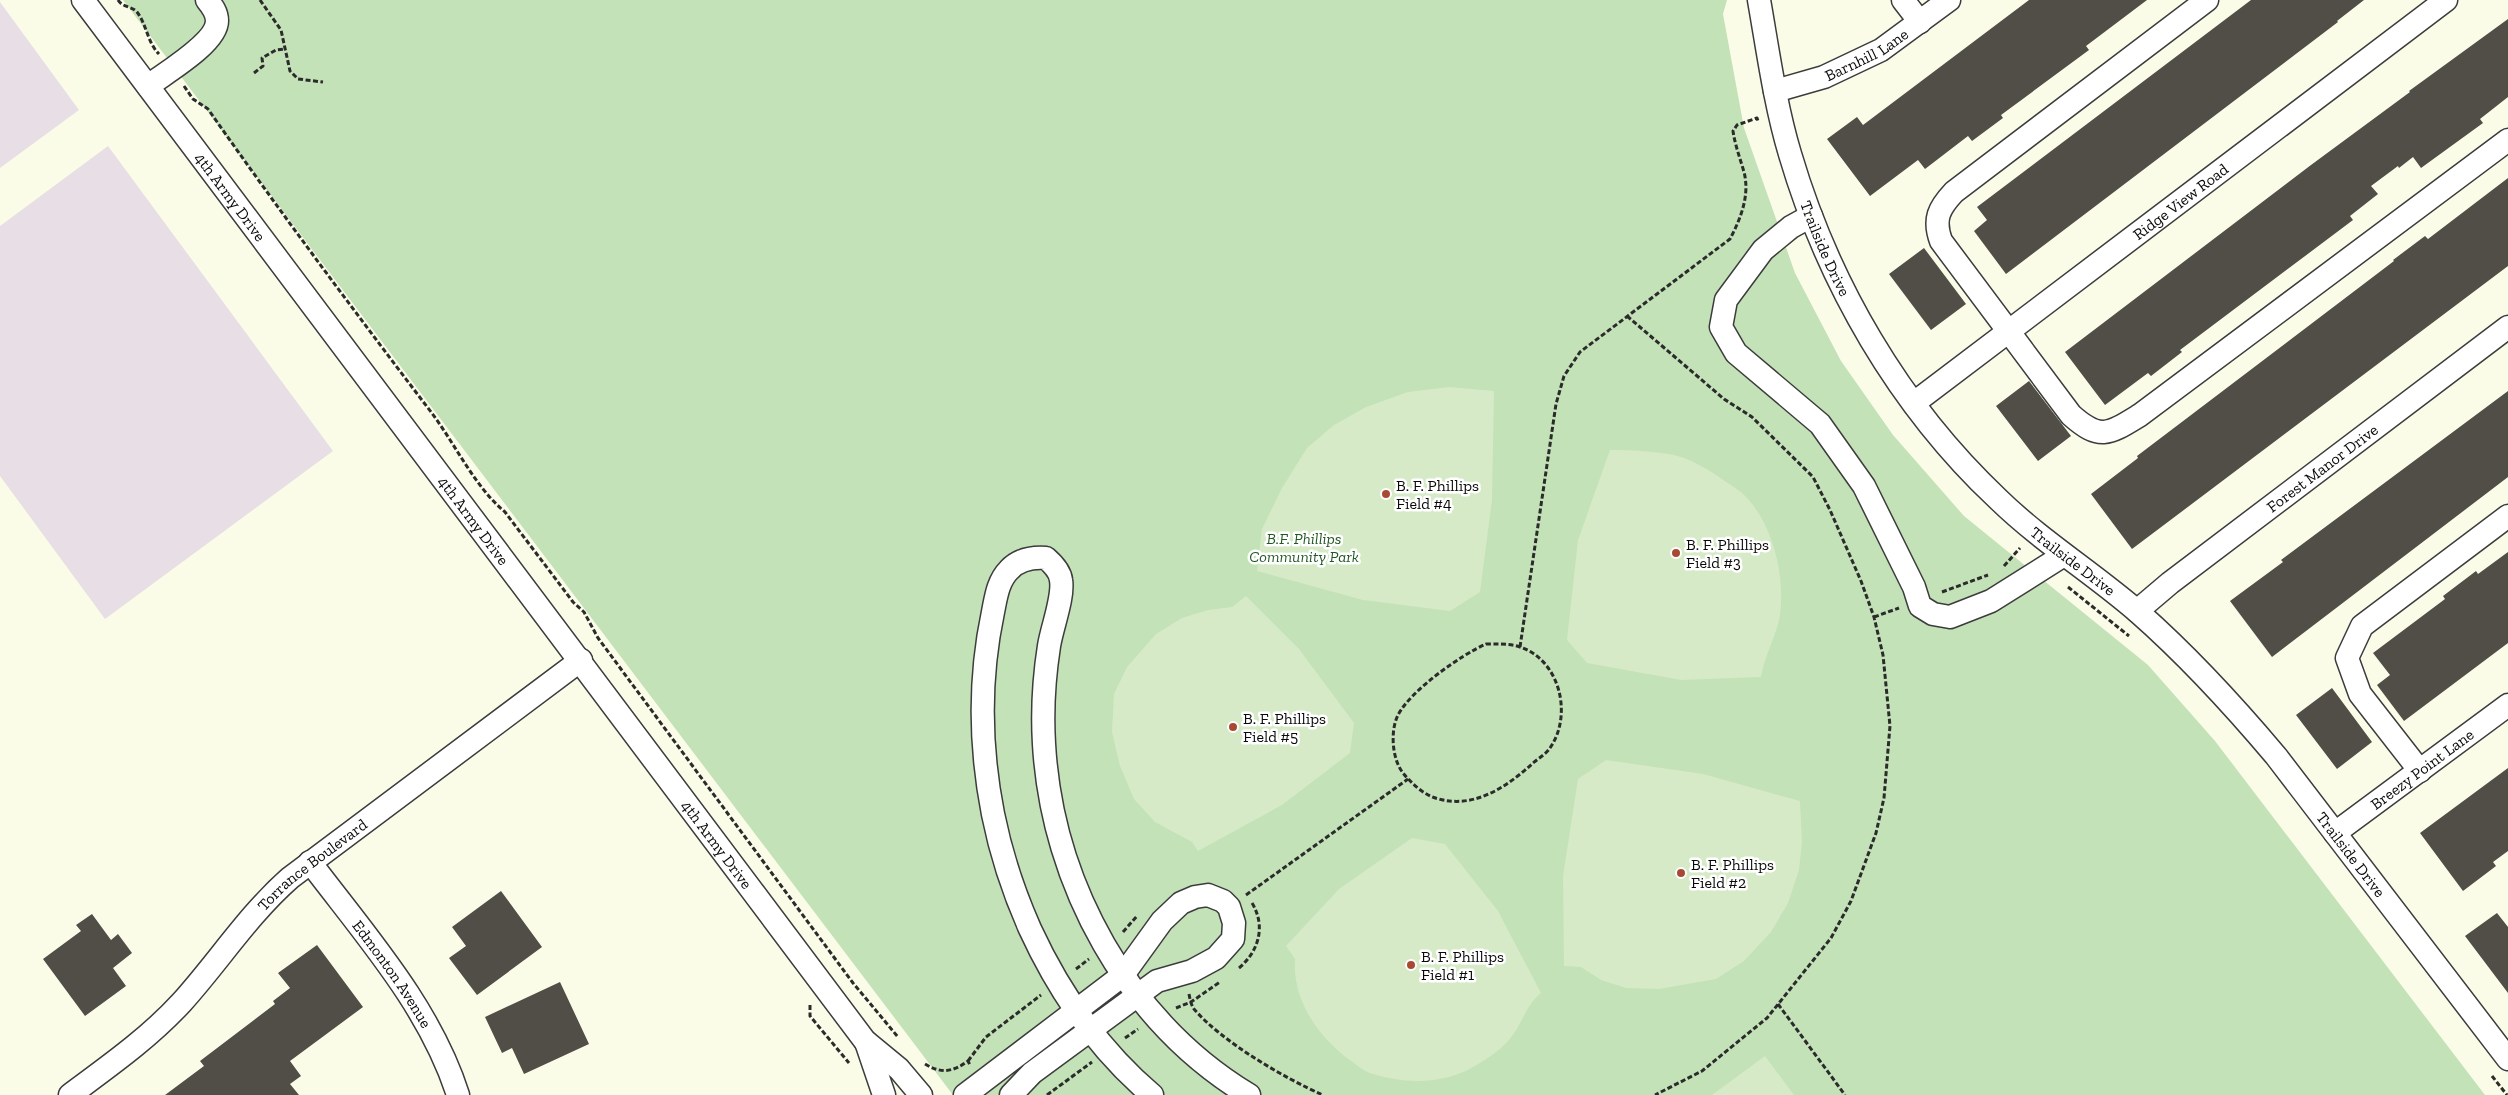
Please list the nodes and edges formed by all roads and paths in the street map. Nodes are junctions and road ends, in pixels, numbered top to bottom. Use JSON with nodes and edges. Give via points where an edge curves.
{"nodes":[{"id":1,"x":83,"y":0,"type":"edge"},
{"id":2,"x":118,"y":0,"type":"edge"},
{"id":3,"x":207,"y":0,"type":"edge"},
{"id":4,"x":260,"y":0,"type":"edge"},
{"id":5,"x":1759,"y":0,"type":"edge"},
{"id":6,"x":1903,"y":0,"type":"edge"},
{"id":7,"x":1949,"y":0,"type":"edge"},
{"id":8,"x":2208,"y":0,"type":"edge"},
{"id":9,"x":2446,"y":0,"type":"edge"},
{"id":10,"x":1920,"y":22,"type":"junction"},
{"id":11,"x":286,"y":49,"type":"junction"},
{"id":12,"x":171,"y":68,"type":"junction"},
{"id":13,"x":254,"y":74,"type":"dead end"},
{"id":14,"x":323,"y":82,"type":"dead end"},
{"id":15,"x":148,"y":86,"type":"junction"},
{"id":16,"x":1775,"y":91,"type":"junction"},
{"id":17,"x":1759,"y":127,"type":"dead end"},
{"id":18,"x":2508,"y":140,"type":"edge"},
{"id":19,"x":1811,"y":216,"type":"junction"},
{"id":20,"x":1627,"y":316,"type":"junction"},
{"id":21,"x":2508,"y":327,"type":"edge"},
{"id":22,"x":2007,"y":331,"type":"junction"},
{"id":23,"x":1914,"y":403,"type":"junction"},
{"id":24,"x":2508,"y":516,"type":"edge"},
{"id":25,"x":2013,"y":542,"type":"dead end"},
{"id":26,"x":2020,"y":548,"type":"junction"},
{"id":27,"x":2064,"y":555,"type":"junction"},
{"id":28,"x":2044,"y":568,"type":"junction"},
{"id":29,"x":1999,"y":570,"type":"dead end"},
{"id":30,"x":1991,"y":574,"type":"dead end"},
{"id":31,"x":1918,"y":601,"type":"junction"},
{"id":32,"x":2137,"y":612,"type":"junction"},
{"id":33,"x":1874,"y":617,"type":"junction"},
{"id":34,"x":2136,"y":642,"type":"dead end"},
{"id":35,"x":1520,"y":647,"type":"junction"},
{"id":36,"x":580,"y":660,"type":"junction"},
{"id":37,"x":2508,"y":705,"type":"edge"},
{"id":38,"x":2420,"y":771,"type":"junction"},
{"id":39,"x":1408,"y":779,"type":"junction"},
{"id":40,"x":2335,"y":833,"type":"junction"},
{"id":41,"x":310,"y":862,"type":"junction"},
{"id":42,"x":1228,"y":907,"type":"junction"},
{"id":43,"x":1182,"y":974,"type":"junction"},
{"id":44,"x":1123,"y":975,"type":"junction"},
{"id":45,"x":1139,"y":995,"type":"junction"},
{"id":46,"x":1778,"y":1004,"type":"junction"},
{"id":47,"x":1076,"y":1012,"type":"junction"},
{"id":48,"x":810,"y":1016,"type":"dead end"},
{"id":49,"x":1090,"y":1030,"type":"junction"},
{"id":50,"x":865,"y":1041,"type":"junction"},
{"id":51,"x":901,"y":1041,"type":"dead end"},
{"id":52,"x":2508,"y":1059,"type":"edge"},
{"id":53,"x":920,"y":1061,"type":"dead end"},
{"id":54,"x":851,"y":1065,"type":"dead end"},
{"id":55,"x":2489,"y":1072,"type":"dead end"},
{"id":56,"x":974,"y":1089,"type":"edge"},
{"id":57,"x":70,"y":1095,"type":"edge"},
{"id":58,"x":458,"y":1095,"type":"edge"},
{"id":59,"x":884,"y":1095,"type":"edge"},
{"id":60,"x":921,"y":1095,"type":"edge"},
{"id":61,"x":1011,"y":1095,"type":"edge"},
{"id":62,"x":1152,"y":1095,"type":"edge"},
{"id":63,"x":1249,"y":1095,"type":"edge"},
{"id":64,"x":1323,"y":1095,"type":"edge"},
{"id":65,"x":1655,"y":1095,"type":"edge"},
{"id":66,"x":1845,"y":1095,"type":"edge"},
{"id":67,"x":2507,"y":1095,"type":"edge"}],
"edges":[{"from":1,"to":15,"type":"street","name":"4th Army Drive"},
{"from":2,"to":12,"type":"path","via":[[121,5],[135,10],[142,19],[150,45]]},
{"from":3,"to":12,"type":"street","via":[[215,10],[217,22],[209,40]]},
{"from":4,"to":11,"type":"path","via":[[281,30]]},
{"from":5,"to":16,"type":"street","name":"Trailside Drive"},
{"from":6,"to":10,"type":"street"},
{"from":7,"to":10,"type":"street","name":"Barnhill Lane"},
{"from":8,"to":22,"type":"street","via":[[1954,192],[1944,203],[1936,229],[1941,241]]},
{"from":9,"to":22,"type":"street","name":"Ridge View Road"},
{"from":10,"to":16,"type":"street","name":"Barnhill Lane","via":[[1881,50],[1848,67]]},
{"from":11,"to":13,"type":"path","via":[[267,54],[262,58],[263,66]]},
{"from":11,"to":14,"type":"path","via":[[290,71],[298,79]]},
{"from":12,"to":15,"type":"street"},
{"from":12,"to":51,"type":"path","via":[[193,99],[208,109],[492,501],[505,512],[584,612],[598,638],[853,983]]},
{"from":15,"to":36,"type":"street","name":"4th Army Drive"},
{"from":16,"to":19,"type":"street","name":"Trailside Drive","via":[[1789,153]]},
{"from":17,"to":20,"type":"path","via":[[1757,118],[1737,125],[1733,131],[1746,196],[1741,218],[1730,238]]},
{"from":18,"to":22,"type":"street","via":[[2148,409],[2116,429],[2099,433],[2087,429],[2071,415]]},
{"from":19,"to":23,"type":"street","name":"Trailside Drive","via":[[1833,270],[1858,317],[1884,363]]},
{"from":19,"to":31,"type":"street","via":[[1791,227],[1763,250],[1726,300],[1721,327],[1736,353],[1820,424],[1864,486]]},
{"from":20,"to":33,"type":"path","via":[[1724,399],[1752,417],[1812,477],[1830,510]]},
{"from":20,"to":35,"type":"path","via":[[1580,352],[1564,376],[1556,404]]},
{"from":21,"to":32,"type":"street","name":"Forest Manor Drive","via":[[2178,577]]},
{"from":22,"to":23,"type":"street","name":"Ridge View Road"},
{"from":23,"to":27,"type":"street","name":"Trailside Drive","via":[[1996,498]]},
{"from":24,"to":38,"type":"street","via":[[2362,626],[2347,658],[2360,694]]},
{"from":25,"to":26,"type":"path"},
{"from":26,"to":28,"type":"path"},
{"from":26,"to":29,"type":"path"},
{"from":27,"to":28,"type":"street"},
{"from":27,"to":32,"type":"street","name":"Trailside Drive"},
{"from":28,"to":31,"type":"street","via":[[1991,601],[1950,617],[1932,614]]},
{"from":28,"to":34,"type":"path"},
{"from":30,"to":31,"type":"path"},
{"from":31,"to":33,"type":"path"},
{"from":32,"to":40,"type":"street","name":"Trailside Drive","via":[[2237,710]]},
{"from":33,"to":46,"type":"path","via":[[1883,655],[1890,726],[1884,798],[1876,833],[1851,901],[1831,938]]},
{"from":35,"to":39,"type":"path","via":[[1486,644],[1465,653],[1411,698],[1398,715],[1394,749],[1398,767]]},
{"from":35,"to":39,"type":"path","via":[[1538,657],[1554,677],[1561,694],[1562,716],[1550,749],[1510,784],[1465,802],[1430,797]]},
{"from":36,"to":41,"type":"street","name":"Torrance Boulevard"},
{"from":36,"to":50,"type":"street","name":"4th Army Drive"},
{"from":37,"to":38,"type":"street","name":"Breezy Point Lane"},
{"from":38,"to":40,"type":"street","name":"Breezy Point Lane"},
{"from":39,"to":42,"type":"path"},
{"from":40,"to":52,"type":"street","name":"Trailside Drive"},
{"from":41,"to":57,"type":"street","name":"Torrance Boulevard","via":[[253,914],[170,1014],[132,1048]]},
{"from":41,"to":58,"type":"street","name":"Edmonton Avenue","via":[[420,1012],[441,1051]]},
{"from":42,"to":43,"type":"street","via":[[1234,923],[1229,946],[1209,962]]},
{"from":42,"to":44,"type":"street","via":[[1223,901],[1208,895],[1188,899],[1162,921]]},
{"from":43,"to":45,"type":"street","via":[[1161,979]]},
{"from":43,"to":64,"type":"path","via":[[1192,1007],[1216,1028],[1266,1065]]},
{"from":44,"to":45,"type":"street"},
{"from":44,"to":47,"type":"street"},
{"from":44,"to":47,"type":"street","via":[[1079,896],[1055,822],[1046,764],[1044,705],[1049,646],[1062,588],[1061,578],[1046,558],[1034,557],[1010,569],[997,588],[983,700],[987,775],[1003,854],[1015,892],[1041,951]]},
{"from":45,"to":49,"type":"street"},
{"from":45,"to":63,"type":"street","via":[[1192,1055]]},
{"from":46,"to":65,"type":"path","via":[[1767,1018],[1702,1071]]},
{"from":46,"to":66,"type":"path"},
{"from":47,"to":49,"type":"street"},
{"from":47,"to":56,"type":"street"},
{"from":48,"to":54,"type":"path"},
{"from":49,"to":61,"type":"street","via":[[1032,1073]]},
{"from":49,"to":62,"type":"street","via":[[1112,1057]]},
{"from":50,"to":59,"type":"street","name":"4th Army Drive"},
{"from":50,"to":60,"type":"street","name":"4th Army Drive","via":[[899,1069]]},
{"from":53,"to":56,"type":"path","via":[[944,1072],[968,1062]]},
{"from":55,"to":67,"type":"path"}]}
